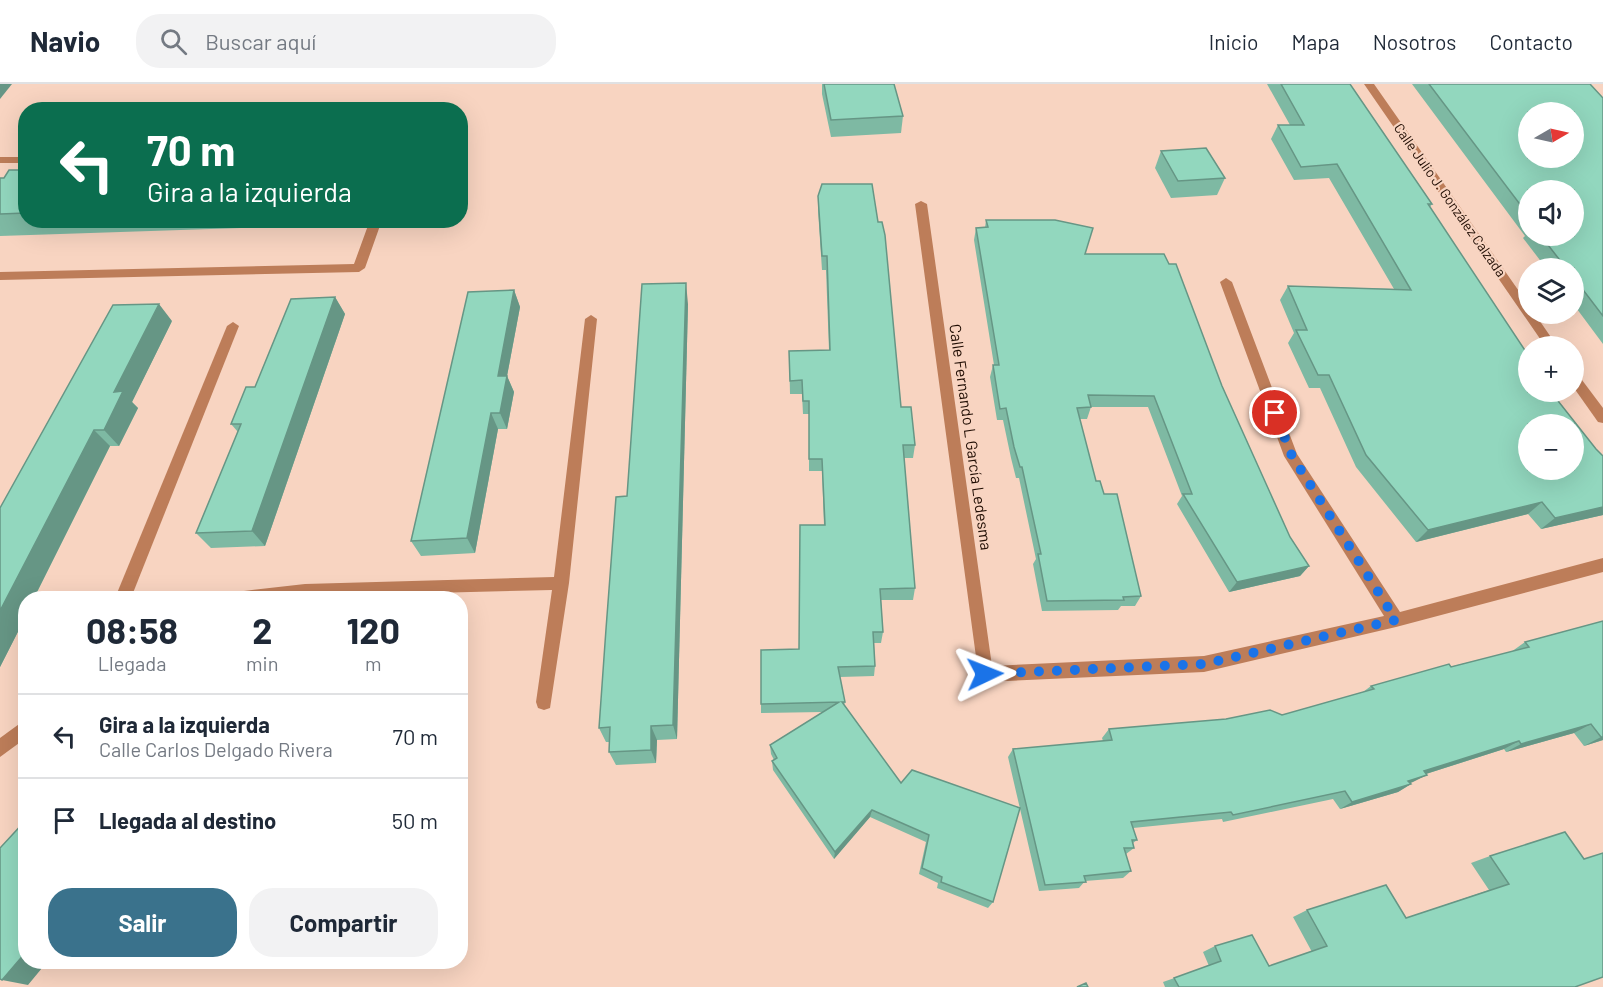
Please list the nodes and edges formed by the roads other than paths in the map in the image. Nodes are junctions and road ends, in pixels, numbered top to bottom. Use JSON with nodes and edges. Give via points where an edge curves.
{"nodes":[{"id":1,"x":1369,"y":84,"type":"edge"},
{"id":2,"x":0,"y":160,"type":"edge"},
{"id":3,"x":18,"y":160,"type":"edge"},
{"id":4,"x":921,"y":204,"type":"dead end"},
{"id":5,"x":373,"y":228,"type":"edge"},
{"id":6,"x":0,"y":276,"type":"edge"},
{"id":7,"x":1226,"y":282,"type":"dead end"},
{"id":8,"x":591,"y":320,"type":"dead end"},
{"id":9,"x":233,"y":326,"type":"dead end"},
{"id":10,"x":1544,"y":336,"type":"edge"},
{"id":11,"x":1584,"y":392,"type":"edge"},
{"id":12,"x":1603,"y":418,"type":"edge"},
{"id":13,"x":1603,"y":565,"type":"edge"},
{"id":14,"x":561,"y":583,"type":"junction"},
{"id":15,"x":126,"y":591,"type":"edge"},
{"id":16,"x":305,"y":591,"type":"edge"},
{"id":17,"x":1396,"y":620,"type":"junction"},
{"id":18,"x":544,"y":702,"type":"dead end"},
{"id":19,"x":18,"y":734,"type":"edge"},
{"id":20,"x":0,"y":749,"type":"edge"}],
"edges":[{"from":1,"to":10,"type":"street","name":"Calle Julio J. González Calzada"},
{"from":2,"to":3,"type":"street"},
{"from":4,"to":17,"type":"street","name":"Calle Fernando L García Ledesma","via":[[985,674],[1204,664]]},
{"from":5,"to":6,"type":"street","via":[[359,268]]},
{"from":7,"to":17,"type":"street","via":[[1292,456]]},
{"from":8,"to":14,"type":"street"},
{"from":9,"to":15,"type":"street"},
{"from":11,"to":12,"type":"street"},
{"from":13,"to":17,"type":"street"},
{"from":14,"to":16,"type":"street"},
{"from":14,"to":18,"type":"street"},
{"from":19,"to":20,"type":"street"}]}
